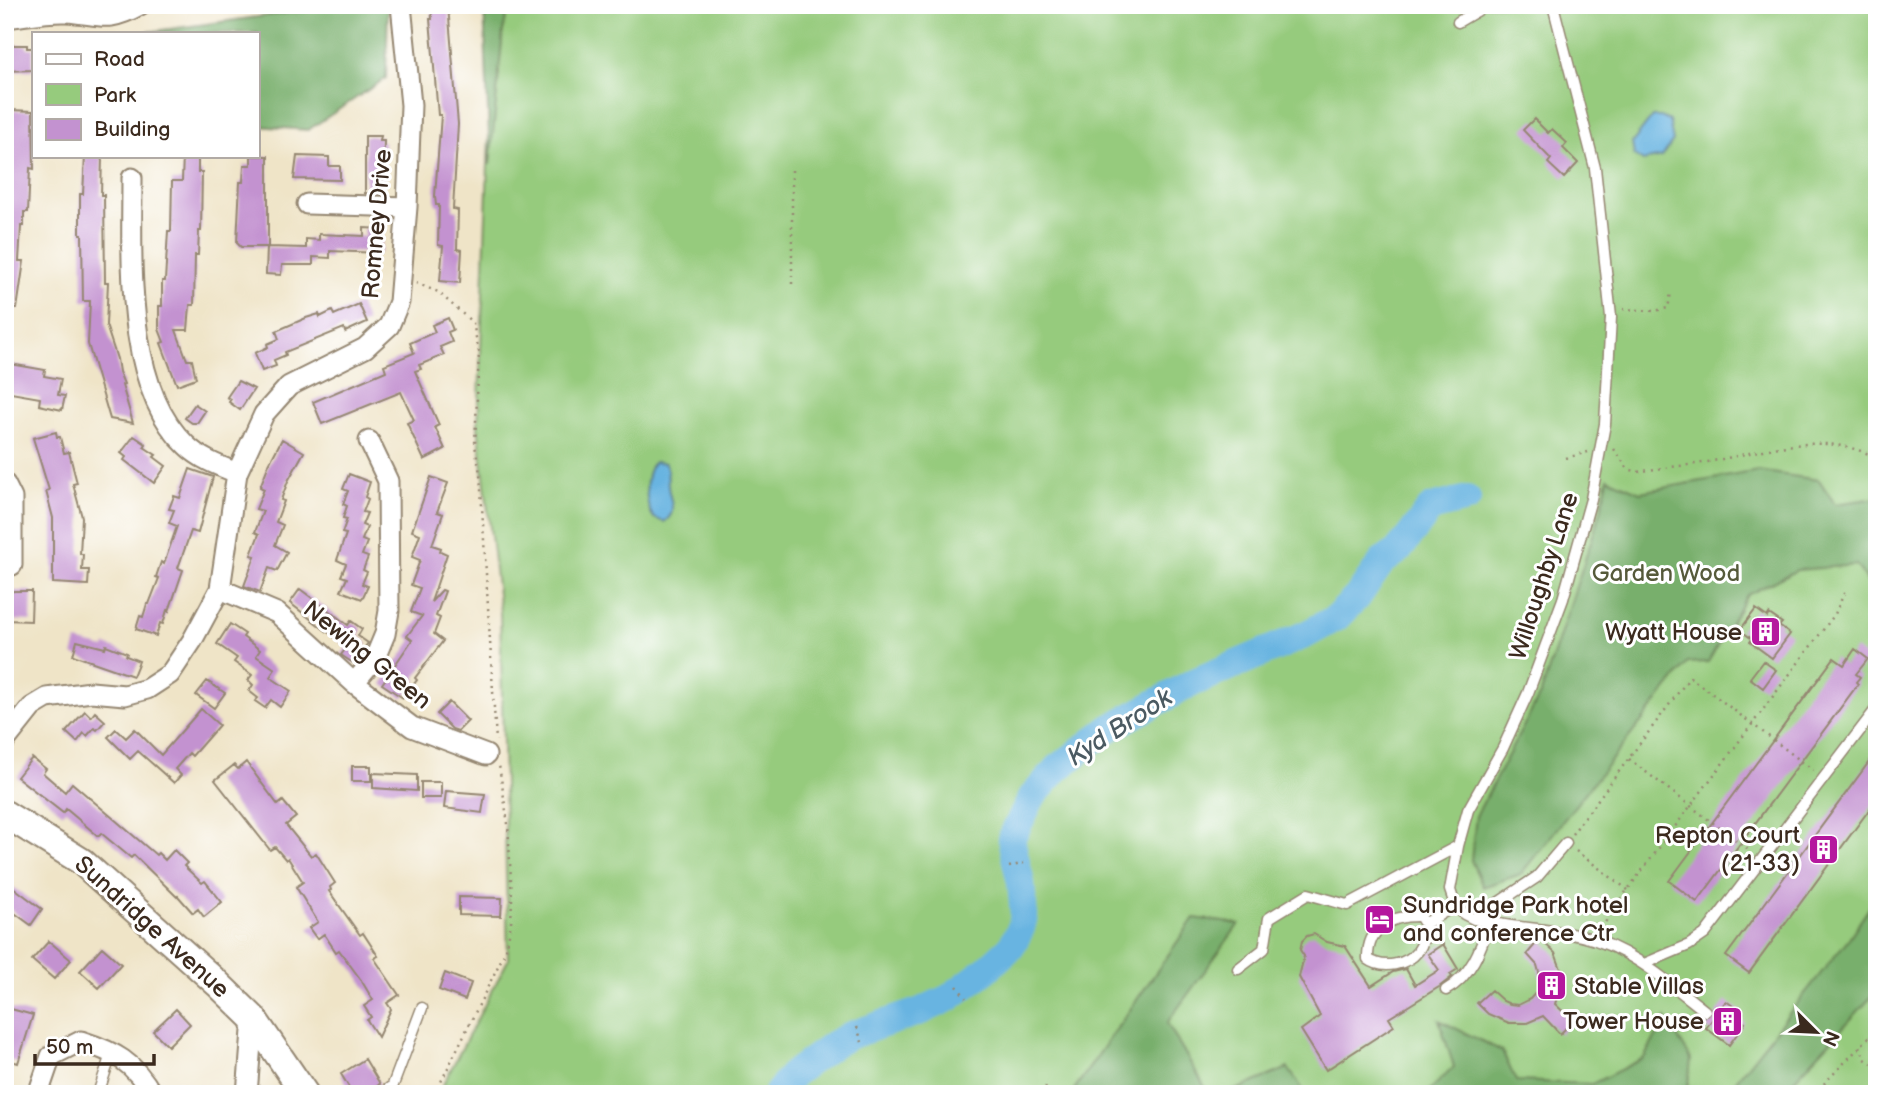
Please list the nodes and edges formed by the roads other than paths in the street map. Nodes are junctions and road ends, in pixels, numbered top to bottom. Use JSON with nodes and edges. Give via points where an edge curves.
{"nodes":[{"id":1,"x":140,"y":5,"type":"edge"},
{"id":2,"x":401,"y":5,"type":"edge"},
{"id":3,"x":1487,"y":5,"type":"edge"},
{"id":4,"x":1553,"y":5,"type":"edge"},
{"id":5,"x":66,"y":8,"type":"edge"},
{"id":6,"x":5,"y":18,"type":"edge"},
{"id":7,"x":1458,"y":22,"type":"dead end"},
{"id":8,"x":132,"y":178,"type":"dead end"},
{"id":9,"x":307,"y":204,"type":"dead end"},
{"id":10,"x":407,"y":207,"type":"junction"},
{"id":11,"x":369,"y":441,"type":"dead end"},
{"id":12,"x":237,"y":473,"type":"junction"},
{"id":13,"x":5,"y":484,"type":"edge"},
{"id":14,"x":12,"y":565,"type":"dead end"},
{"id":15,"x":220,"y":589,"type":"junction"},
{"id":16,"x":354,"y":683,"type":"junction"},
{"id":17,"x":1877,"y":708,"type":"edge"},
{"id":18,"x":5,"y":741,"type":"edge"},
{"id":19,"x":494,"y":753,"type":"road end"},
{"id":20,"x":5,"y":814,"type":"edge"},
{"id":21,"x":1566,"y":843,"type":"road end"},
{"id":22,"x":1458,"y":846,"type":"junction"},
{"id":23,"x":1455,"y":905,"type":"junction"},
{"id":24,"x":1474,"y":919,"type":"junction"},
{"id":25,"x":1489,"y":923,"type":"junction"},
{"id":26,"x":1425,"y":924,"type":"junction"},
{"id":27,"x":1644,"y":964,"type":"junction"},
{"id":28,"x":1238,"y":969,"type":"dead end"},
{"id":29,"x":1446,"y":990,"type":"dead end"},
{"id":30,"x":422,"y":1008,"type":"dead end"},
{"id":31,"x":1705,"y":1011,"type":"dead end"},
{"id":32,"x":253,"y":1018,"type":"junction"},
{"id":33,"x":112,"y":1051,"type":"junction"},
{"id":34,"x":38,"y":1094,"type":"edge"},
{"id":35,"x":98,"y":1094,"type":"edge"},
{"id":36,"x":152,"y":1094,"type":"edge"},
{"id":37,"x":247,"y":1094,"type":"edge"},
{"id":38,"x":305,"y":1094,"type":"edge"},
{"id":39,"x":382,"y":1094,"type":"edge"}],
"edges":[{"from":1,"to":5,"type":"street","via":[[115,17],[90,16]]},
{"from":2,"to":10,"type":"street","name":"Romney Drive","via":[[411,105]]},
{"from":3,"to":7,"type":"lane"},
{"from":4,"to":22,"type":"lane","name":"Willoughby Lane","via":[[1595,167],[1610,308],[1605,424],[1591,499],[1563,599],[1528,694],[1468,810]]},
{"from":5,"to":6,"type":"street"},
{"from":8,"to":12,"type":"street","via":[[132,286],[141,351],[155,400],[186,446]]},
{"from":9,"to":10,"type":"street"},
{"from":10,"to":12,"type":"street","name":"Romney Drive","via":[[399,302],[389,326],[365,348],[289,386],[264,414]]},
{"from":11,"to":16,"type":"street","via":[[388,481],[389,611],[386,634],[375,659]]},
{"from":12,"to":15,"type":"street","name":"Romney Drive"},
{"from":13,"to":14,"type":"street","via":[[12,498]]},
{"from":15,"to":16,"type":"street","name":"Newing Green","via":[[276,613]]},
{"from":15,"to":18,"type":"street","name":"Romney Drive","via":[[170,674],[147,689],[125,695],[91,692],[47,698],[32,707]]},
{"from":16,"to":19,"type":"street","name":"Newing Green","via":[[412,727]]},
{"from":17,"to":27,"type":"lane","via":[[1705,934]]},
{"from":20,"to":32,"type":"street","name":"Sundridge Avenue","via":[[81,861]]},
{"from":21,"to":24,"type":"lane","via":[[1537,877]]},
{"from":22,"to":23,"type":"lane","name":"Willoughby Lane","via":[[1450,890]]},
{"from":22,"to":28,"type":"lane","via":[[1347,905],[1308,894],[1269,918],[1264,949]]},
{"from":23,"to":24,"type":"lane"},
{"from":23,"to":26,"type":"lane"},
{"from":24,"to":25,"type":"lane"},
{"from":25,"to":27,"type":"lane","via":[[1581,936]]},
{"from":25,"to":29,"type":"lane","via":[[1464,976]]},
{"from":26,"to":26,"type":"lane","via":[[1418,951],[1403,962],[1384,966],[1368,959],[1375,931],[1390,921],[1420,916]]},
{"from":27,"to":31,"type":"lane"},
{"from":30,"to":39,"type":"lane","via":[[393,1085]]},
{"from":32,"to":37,"type":"street"},
{"from":32,"to":38,"type":"street","name":"Sundridge Avenue"},
{"from":33,"to":34,"type":"street","via":[[81,1041],[51,1056]]},
{"from":33,"to":35,"type":"lane"},
{"from":33,"to":36,"type":"street","via":[[141,1074]]}]}
